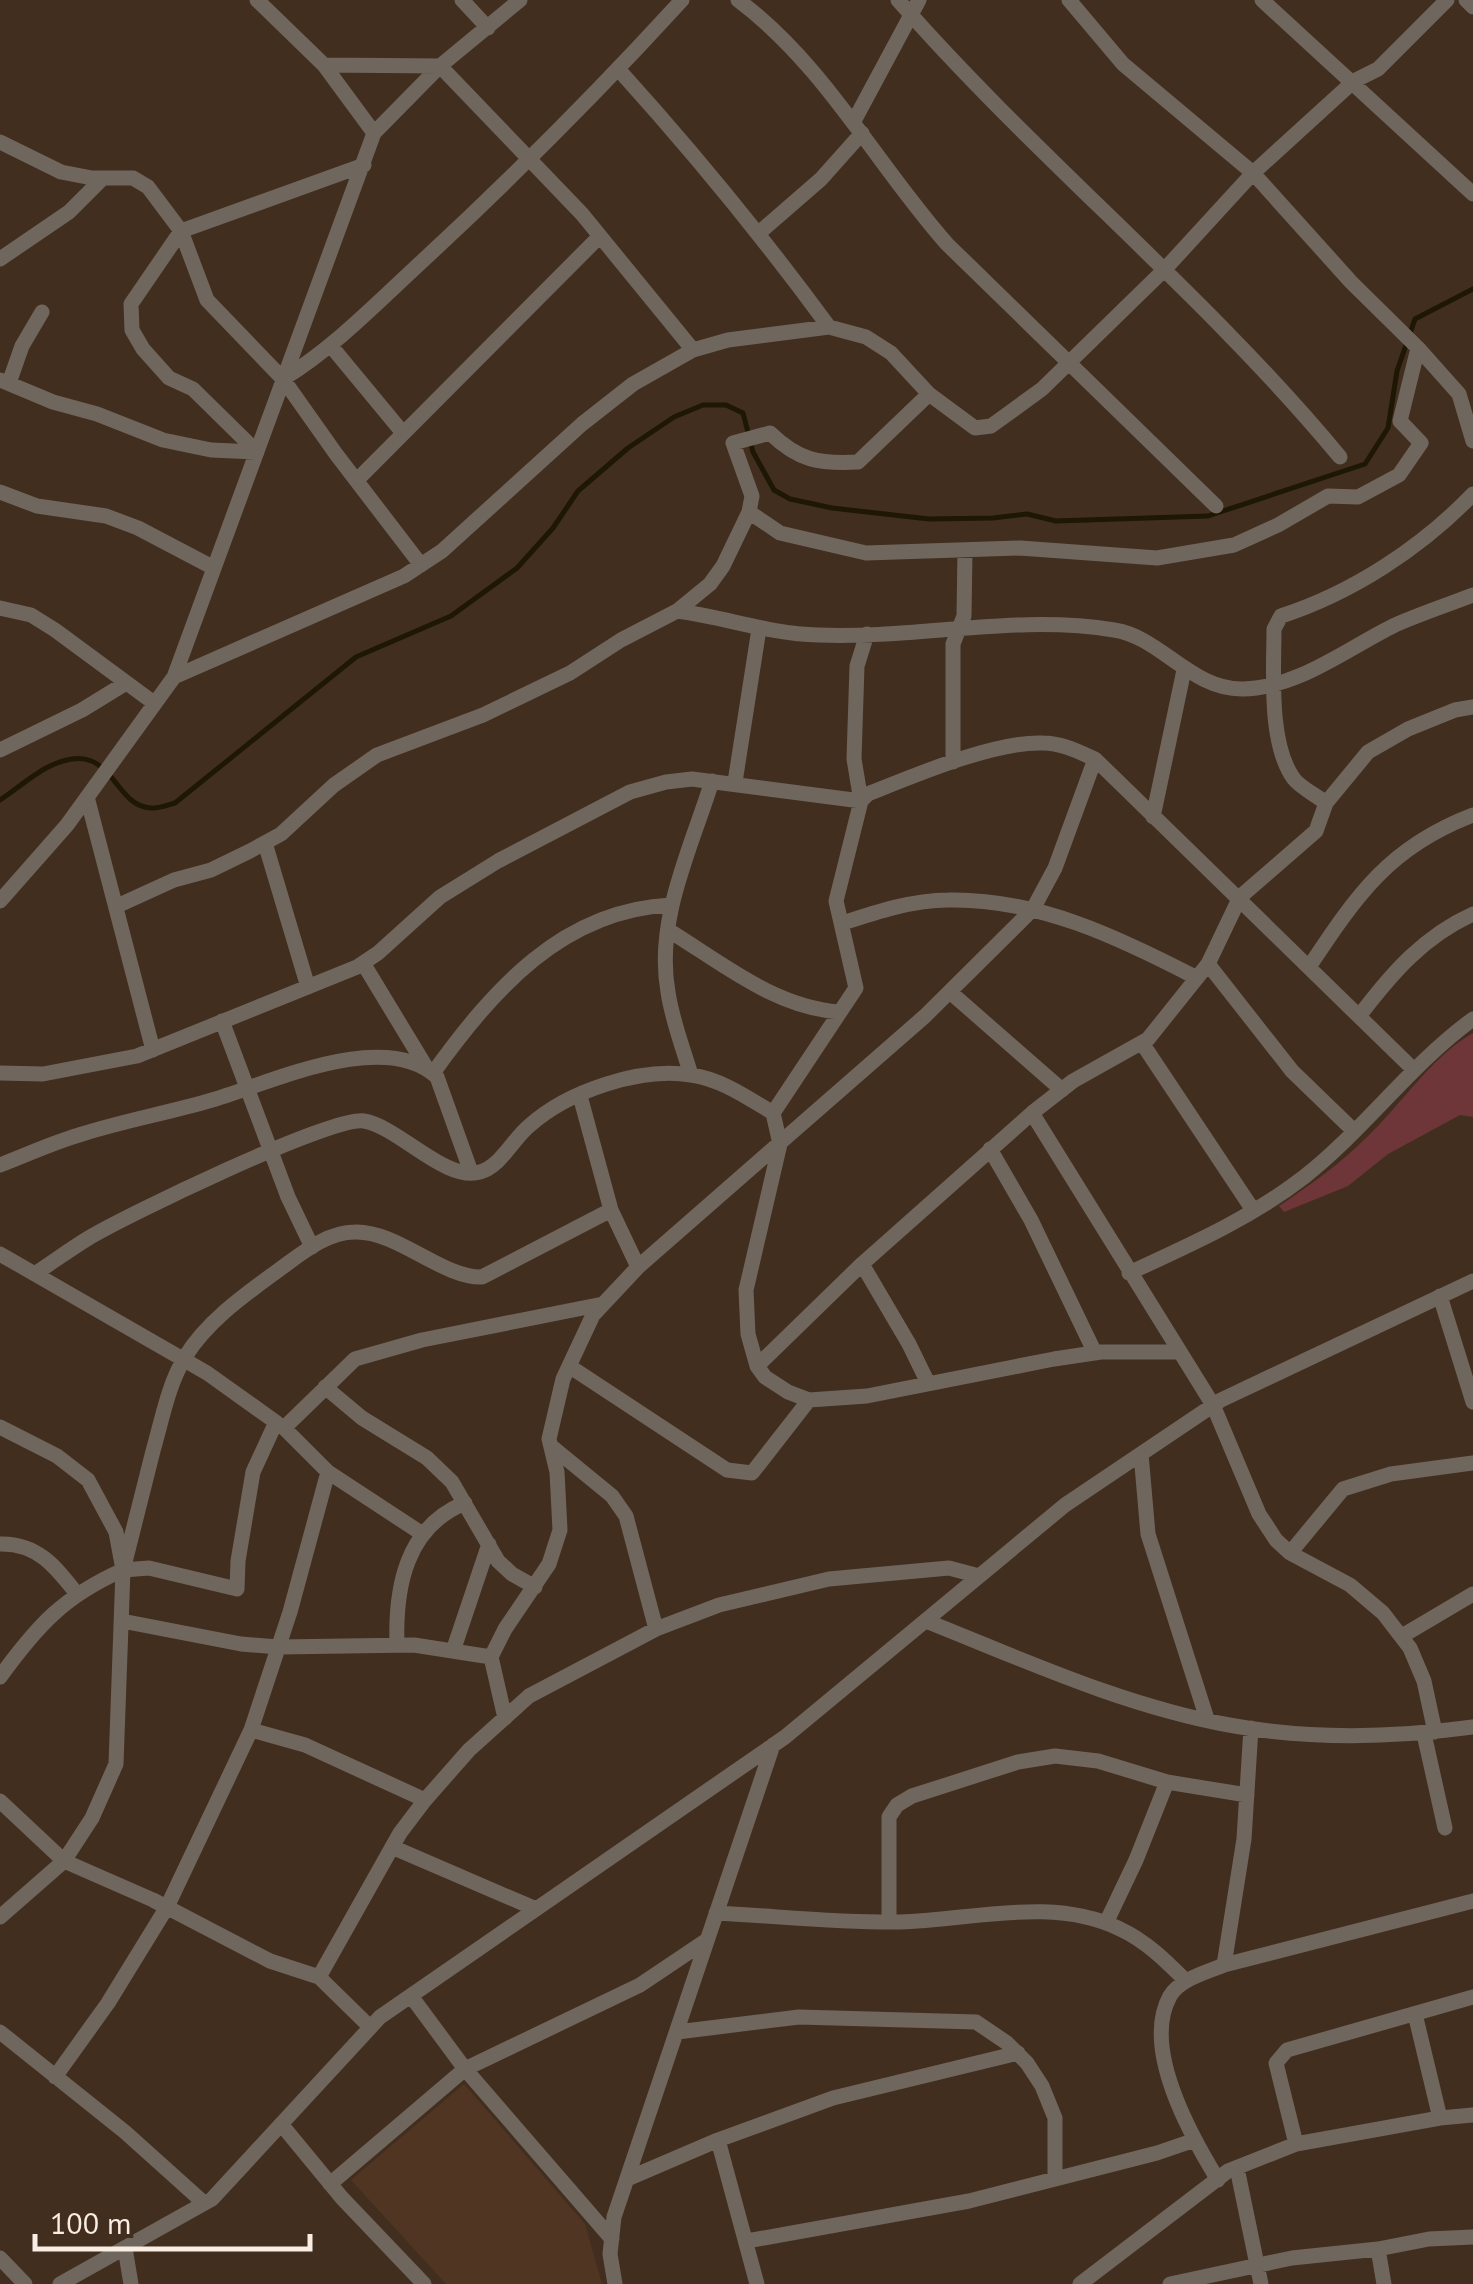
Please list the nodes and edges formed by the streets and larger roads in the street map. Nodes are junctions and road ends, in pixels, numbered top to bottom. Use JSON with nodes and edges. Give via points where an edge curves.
{"nodes":[{"id":1,"x":257,"y":0,"type":"edge"},
{"id":2,"x":462,"y":0,"type":"edge"},
{"id":3,"x":520,"y":0,"type":"edge"},
{"id":4,"x":682,"y":0,"type":"edge"},
{"id":5,"x":738,"y":0,"type":"edge"},
{"id":6,"x":898,"y":0,"type":"edge"},
{"id":7,"x":1069,"y":0,"type":"edge"},
{"id":8,"x":1262,"y":0,"type":"edge"},
{"id":9,"x":1447,"y":0,"type":"edge"},
{"id":10,"x":1466,"y":0,"type":"edge"},
{"id":11,"x":1473,"y":7,"type":"edge"},
{"id":12,"x":915,"y":8,"type":"edge"},
{"id":13,"x":488,"y":28,"type":"junction"},
{"id":14,"x":324,"y":65,"type":"junction"},
{"id":15,"x":440,"y":66,"type":"junction"},
{"id":16,"x":618,"y":70,"type":"junction"},
{"id":17,"x":1354,"y":82,"type":"junction"},
{"id":18,"x":858,"y":127,"type":"junction"},
{"id":19,"x":374,"y":132,"type":"junction"},
{"id":20,"x":0,"y":143,"type":"edge"},
{"id":21,"x":530,"y":158,"type":"junction"},
{"id":22,"x":364,"y":165,"type":"junction"},
{"id":23,"x":1253,"y":173,"type":"junction"},
{"id":24,"x":103,"y":178,"type":"junction"},
{"id":25,"x":1473,"y":194,"type":"edge"},
{"id":26,"x":180,"y":231,"type":"junction"},
{"id":27,"x":760,"y":232,"type":"junction"},
{"id":28,"x":600,"y":236,"type":"junction"},
{"id":29,"x":0,"y":260,"type":"edge"},
{"id":30,"x":1165,"y":269,"type":"junction"},
{"id":31,"x":42,"y":312,"type":"dead end"},
{"id":32,"x":829,"y":327,"type":"junction"},
{"id":33,"x":331,"y":346,"type":"junction"},
{"id":34,"x":1417,"y":348,"type":"junction"},
{"id":35,"x":693,"y":350,"type":"junction"},
{"id":36,"x":1070,"y":362,"type":"junction"},
{"id":37,"x":283,"y":379,"type":"junction"},
{"id":38,"x":4,"y":382,"type":"edge"},
{"id":39,"x":1473,"y":384,"type":"edge"},
{"id":40,"x":929,"y":394,"type":"junction"},
{"id":41,"x":1459,"y":394,"type":"junction"},
{"id":42,"x":403,"y":432,"type":"junction"},
{"id":43,"x":1473,"y":442,"type":"edge"},
{"id":44,"x":257,"y":452,"type":"junction"},
{"id":45,"x":1340,"y":458,"type":"dead end"},
{"id":46,"x":358,"y":480,"type":"junction"},
{"id":47,"x":0,"y":492,"type":"edge"},
{"id":48,"x":1473,"y":494,"type":"edge"},
{"id":49,"x":1216,"y":506,"type":"dead end"},
{"id":50,"x":749,"y":512,"type":"junction"},
{"id":51,"x":965,"y":551,"type":"junction"},
{"id":52,"x":421,"y":564,"type":"junction"},
{"id":53,"x":214,"y":568,"type":"junction"},
{"id":54,"x":1473,"y":594,"type":"edge"},
{"id":55,"x":7,"y":609,"type":"edge"},
{"id":56,"x":676,"y":611,"type":"junction"},
{"id":57,"x":0,"y":622,"type":"edge"},
{"id":58,"x":759,"y":629,"type":"junction"},
{"id":59,"x":959,"y":630,"type":"junction"},
{"id":60,"x":866,"y":634,"type":"junction"},
{"id":61,"x":1184,"y":670,"type":"junction"},
{"id":62,"x":174,"y":677,"type":"junction"},
{"id":63,"x":126,"y":683,"type":"junction"},
{"id":64,"x":1275,"y":685,"type":"junction"},
{"id":65,"x":154,"y":702,"type":"junction"},
{"id":66,"x":1473,"y":707,"type":"edge"},
{"id":67,"x":0,"y":750,"type":"edge"},
{"id":68,"x":1096,"y":760,"type":"junction"},
{"id":69,"x":953,"y":762,"type":"junction"},
{"id":70,"x":712,"y":781,"type":"junction"},
{"id":71,"x":735,"y":782,"type":"junction"},
{"id":72,"x":86,"y":797,"type":"junction"},
{"id":73,"x":862,"y":800,"type":"junction"},
{"id":74,"x":1326,"y":802,"type":"junction"},
{"id":75,"x":1473,"y":814,"type":"edge"},
{"id":76,"x":1153,"y":817,"type":"junction"},
{"id":77,"x":264,"y":843,"type":"junction"},
{"id":78,"x":1240,"y":897,"type":"junction"},
{"id":79,"x":0,"y":901,"type":"edge"},
{"id":80,"x":671,"y":905,"type":"junction"},
{"id":81,"x":117,"y":906,"type":"junction"},
{"id":82,"x":1033,"y":909,"type":"junction"},
{"id":83,"x":1473,"y":914,"type":"edge"},
{"id":84,"x":843,"y":923,"type":"junction"},
{"id":85,"x":668,"y":930,"type":"junction"},
{"id":86,"x":364,"y":963,"type":"junction"},
{"id":87,"x":1208,"y":964,"type":"junction"},
{"id":88,"x":1309,"y":967,"type":"junction"},
{"id":89,"x":1197,"y":978,"type":"junction"},
{"id":90,"x":308,"y":986,"type":"junction"},
{"id":91,"x":950,"y":992,"type":"junction"},
{"id":92,"x":839,"y":1012,"type":"junction"},
{"id":93,"x":1360,"y":1015,"type":"junction"},
{"id":94,"x":1473,"y":1019,"type":"edge"},
{"id":95,"x":222,"y":1022,"type":"junction"},
{"id":96,"x":1142,"y":1043,"type":"junction"},
{"id":97,"x":153,"y":1050,"type":"junction"},
{"id":98,"x":430,"y":1070,"type":"junction"},
{"id":99,"x":1414,"y":1070,"type":"junction"},
{"id":100,"x":0,"y":1074,"type":"edge"},
{"id":101,"x":692,"y":1075,"type":"junction"},
{"id":102,"x":249,"y":1087,"type":"junction"},
{"id":103,"x":1062,"y":1090,"type":"junction"},
{"id":104,"x":580,"y":1096,"type":"junction"},
{"id":105,"x":1032,"y":1113,"type":"junction"},
{"id":106,"x":773,"y":1114,"type":"junction"},
{"id":107,"x":1354,"y":1131,"type":"junction"},
{"id":108,"x":780,"y":1144,"type":"junction"},
{"id":109,"x":990,"y":1149,"type":"junction"},
{"id":110,"x":272,"y":1151,"type":"junction"},
{"id":111,"x":0,"y":1165,"type":"edge"},
{"id":112,"x":471,"y":1172,"type":"junction"},
{"id":113,"x":612,"y":1210,"type":"junction"},
{"id":114,"x":1253,"y":1210,"type":"junction"},
{"id":115,"x":312,"y":1248,"type":"junction"},
{"id":116,"x":0,"y":1254,"type":"edge"},
{"id":117,"x":862,"y":1264,"type":"junction"},
{"id":118,"x":638,"y":1267,"type":"junction"},
{"id":119,"x":1129,"y":1272,"type":"junction"},
{"id":120,"x":36,"y":1273,"type":"junction"},
{"id":121,"x":1473,"y":1281,"type":"edge"},
{"id":122,"x":1440,"y":1296,"type":"junction"},
{"id":123,"x":603,"y":1304,"type":"junction"},
{"id":124,"x":1180,"y":1352,"type":"junction"},
{"id":125,"x":1095,"y":1353,"type":"junction"},
{"id":126,"x":184,"y":1359,"type":"junction"},
{"id":127,"x":569,"y":1366,"type":"junction"},
{"id":128,"x":757,"y":1366,"type":"junction"},
{"id":129,"x":928,"y":1383,"type":"junction"},
{"id":130,"x":324,"y":1387,"type":"junction"},
{"id":131,"x":809,"y":1400,"type":"junction"},
{"id":132,"x":1473,"y":1402,"type":"edge"},
{"id":133,"x":1213,"y":1405,"type":"junction"},
{"id":134,"x":280,"y":1425,"type":"junction"},
{"id":135,"x":0,"y":1427,"type":"edge"},
{"id":136,"x":551,"y":1446,"type":"junction"},
{"id":137,"x":1140,"y":1454,"type":"junction"},
{"id":138,"x":1473,"y":1463,"type":"edge"},
{"id":139,"x":328,"y":1472,"type":"junction"},
{"id":140,"x":465,"y":1503,"type":"junction"},
{"id":141,"x":421,"y":1533,"type":"junction"},
{"id":142,"x":0,"y":1544,"type":"edge"},
{"id":143,"x":490,"y":1544,"type":"junction"},
{"id":144,"x":1290,"y":1554,"type":"junction"},
{"id":145,"x":123,"y":1570,"type":"junction"},
{"id":146,"x":980,"y":1576,"type":"junction"},
{"id":147,"x":535,"y":1587,"type":"junction"},
{"id":148,"x":77,"y":1594,"type":"junction"},
{"id":149,"x":1473,"y":1594,"type":"edge"},
{"id":150,"x":926,"y":1620,"type":"junction"},
{"id":151,"x":122,"y":1621,"type":"junction"},
{"id":152,"x":656,"y":1628,"type":"junction"},
{"id":153,"x":1402,"y":1636,"type":"junction"},
{"id":154,"x":397,"y":1645,"type":"junction"},
{"id":155,"x":278,"y":1648,"type":"junction"},
{"id":156,"x":453,"y":1651,"type":"junction"},
{"id":157,"x":490,"y":1657,"type":"junction"},
{"id":158,"x":0,"y":1677,"type":"edge"},
{"id":159,"x":505,"y":1718,"type":"junction"},
{"id":160,"x":1207,"y":1719,"type":"junction"},
{"id":161,"x":1473,"y":1727,"type":"edge"},
{"id":162,"x":1251,"y":1728,"type":"junction"},
{"id":163,"x":251,"y":1730,"type":"junction"},
{"id":164,"x":1429,"y":1733,"type":"junction"},
{"id":165,"x":773,"y":1745,"type":"junction"},
{"id":166,"x":1167,"y":1782,"type":"junction"},
{"id":167,"x":1247,"y":1795,"type":"junction"},
{"id":168,"x":0,"y":1800,"type":"edge"},
{"id":169,"x":425,"y":1800,"type":"junction"},
{"id":170,"x":1445,"y":1828,"type":"dead end"},
{"id":171,"x":392,"y":1847,"type":"junction"},
{"id":172,"x":64,"y":1860,"type":"junction"},
{"id":173,"x":1473,"y":1901,"type":"edge"},
{"id":174,"x":167,"y":1908,"type":"junction"},
{"id":175,"x":536,"y":1909,"type":"junction"},
{"id":176,"x":716,"y":1912,"type":"junction"},
{"id":177,"x":0,"y":1917,"type":"edge"},
{"id":178,"x":889,"y":1922,"type":"junction"},
{"id":179,"x":1106,"y":1923,"type":"junction"},
{"id":180,"x":707,"y":1940,"type":"junction"},
{"id":181,"x":1224,"y":1965,"type":"junction"},
{"id":182,"x":318,"y":1977,"type":"junction"},
{"id":183,"x":1186,"y":1981,"type":"junction"},
{"id":184,"x":411,"y":1996,"type":"junction"},
{"id":185,"x":1473,"y":1997,"type":"edge"},
{"id":186,"x":1415,"y":2014,"type":"junction"},
{"id":187,"x":370,"y":2028,"type":"junction"},
{"id":188,"x":0,"y":2032,"type":"edge"},
{"id":189,"x":676,"y":2032,"type":"junction"},
{"id":190,"x":1018,"y":2054,"type":"junction"},
{"id":191,"x":465,"y":2069,"type":"junction"},
{"id":192,"x":55,"y":2077,"type":"junction"},
{"id":193,"x":1473,"y":2115,"type":"edge"},
{"id":194,"x":1440,"y":2118,"type":"junction"},
{"id":195,"x":281,"y":2124,"type":"junction"},
{"id":196,"x":718,"y":2140,"type":"junction"},
{"id":197,"x":1195,"y":2140,"type":"junction"},
{"id":198,"x":1296,"y":2144,"type":"junction"},
{"id":199,"x":1238,"y":2168,"type":"junction"},
{"id":200,"x":1056,"y":2178,"type":"junction"},
{"id":201,"x":627,"y":2179,"type":"junction"},
{"id":202,"x":1218,"y":2180,"type":"junction"},
{"id":203,"x":330,"y":2184,"type":"junction"},
{"id":204,"x":204,"y":2203,"type":"junction"},
{"id":205,"x":1473,"y":2237,"type":"edge"},
{"id":206,"x":612,"y":2239,"type":"junction"},
{"id":207,"x":748,"y":2241,"type":"junction"},
{"id":208,"x":126,"y":2248,"type":"junction"},
{"id":209,"x":1378,"y":2249,"type":"junction"},
{"id":210,"x":0,"y":2258,"type":"edge"},
{"id":211,"x":1258,"y":2265,"type":"junction"},
{"id":212,"x":22,"y":2284,"type":"edge"},
{"id":213,"x":60,"y":2284,"type":"edge"},
{"id":214,"x":131,"y":2284,"type":"edge"},
{"id":215,"x":424,"y":2284,"type":"edge"},
{"id":216,"x":615,"y":2284,"type":"edge"},
{"id":217,"x":757,"y":2284,"type":"edge"},
{"id":218,"x":1080,"y":2284,"type":"edge"},
{"id":219,"x":1172,"y":2284,"type":"edge"},
{"id":220,"x":1261,"y":2284,"type":"edge"},
{"id":221,"x":1384,"y":2284,"type":"edge"}],
"edges":[{"from":1,"to":14,"type":"street"},
{"from":2,"to":13,"type":"street"},
{"from":3,"to":13,"type":"street"},
{"from":4,"to":16,"type":"street"},
{"from":5,"to":18,"type":"street","via":[[811,68]]},
{"from":6,"to":12,"type":"street"},
{"from":7,"to":23,"type":"street","via":[[1122,64]]},
{"from":8,"to":17,"type":"street"},
{"from":9,"to":17,"type":"street","via":[[1378,69]]},
{"from":10,"to":11,"type":"street"},
{"from":12,"to":18,"type":"street"},
{"from":12,"to":30,"type":"street","via":[[1004,115]]},
{"from":13,"to":15,"type":"street"},
{"from":14,"to":15,"type":"street"},
{"from":14,"to":19,"type":"street"},
{"from":15,"to":19,"type":"street"},
{"from":15,"to":21,"type":"street"},
{"from":16,"to":21,"type":"street"},
{"from":16,"to":27,"type":"street"},
{"from":17,"to":23,"type":"street"},
{"from":17,"to":25,"type":"street"},
{"from":18,"to":27,"type":"street","via":[[821,179]]},
{"from":18,"to":36,"type":"street","via":[[947,244]]},
{"from":19,"to":22,"type":"street"},
{"from":20,"to":24,"type":"street","via":[[61,172]]},
{"from":21,"to":28,"type":"street"},
{"from":21,"to":33,"type":"street"},
{"from":22,"to":26,"type":"street"},
{"from":22,"to":37,"type":"street"},
{"from":23,"to":30,"type":"street"},
{"from":23,"to":34,"type":"street"},
{"from":24,"to":26,"type":"street","via":[[133,178],[148,187]]},
{"from":24,"to":29,"type":"street","via":[[69,212]]},
{"from":26,"to":37,"type":"street","via":[[208,300]]},
{"from":26,"to":44,"type":"street","via":[[131,304],[132,330],[169,378],[193,388]]},
{"from":27,"to":32,"type":"street"},
{"from":28,"to":35,"type":"street"},
{"from":28,"to":42,"type":"street"},
{"from":30,"to":36,"type":"street"},
{"from":30,"to":45,"type":"street","via":[[1283,388]]},
{"from":31,"to":38,"type":"street"},
{"from":32,"to":35,"type":"street"},
{"from":32,"to":40,"type":"street","via":[[866,337],[891,353]]},
{"from":33,"to":37,"type":"street"},
{"from":33,"to":42,"type":"street"},
{"from":34,"to":41,"type":"street"},
{"from":34,"to":51,"type":"street","via":[[1400,422],[1422,444],[1399,475],[1358,497],[1328,496],[1278,525],[1205,552],[1157,558],[1020,548]]},
{"from":35,"to":52,"type":"street","via":[[582,424]]},
{"from":36,"to":40,"type":"street","via":[[992,426],[974,428]]},
{"from":36,"to":49,"type":"street"},
{"from":37,"to":44,"type":"street"},
{"from":37,"to":46,"type":"street"},
{"from":38,"to":44,"type":"street","via":[[164,440]]},
{"from":39,"to":41,"type":"street"},
{"from":40,"to":50,"type":"street","via":[[858,462],[829,464],[791,453],[770,433],[733,443],[752,496]]},
{"from":41,"to":43,"type":"street"},
{"from":42,"to":46,"type":"street"},
{"from":44,"to":53,"type":"street"},
{"from":46,"to":52,"type":"street"},
{"from":47,"to":53,"type":"street","via":[[37,506],[106,516]]},
{"from":48,"to":64,"type":"street","via":[[1424,542],[1281,616],[1274,629]]},
{"from":50,"to":51,"type":"street","via":[[780,532],[866,553]]},
{"from":50,"to":56,"type":"street","via":[[710,584]]},
{"from":51,"to":59,"type":"street"},
{"from":52,"to":62,"type":"street"},
{"from":53,"to":62,"type":"street"},
{"from":54,"to":64,"type":"street"},
{"from":55,"to":57,"type":"street"},
{"from":55,"to":63,"type":"street","via":[[31,615]]},
{"from":56,"to":58,"type":"street"},
{"from":56,"to":77,"type":"street","via":[[570,673],[377,755]]},
{"from":58,"to":60,"type":"street"},
{"from":58,"to":71,"type":"street"},
{"from":59,"to":60,"type":"street"},
{"from":59,"to":61,"type":"street","via":[[1117,630]]},
{"from":59,"to":69,"type":"street"},
{"from":60,"to":73,"type":"street","via":[[857,666],[854,759]]},
{"from":61,"to":64,"type":"street","via":[[1240,690]]},
{"from":61,"to":76,"type":"street"},
{"from":62,"to":65,"type":"street"},
{"from":63,"to":65,"type":"street"},
{"from":63,"to":67,"type":"street"},
{"from":64,"to":74,"type":"street","via":[[1281,754],[1295,780]]},
{"from":65,"to":72,"type":"street"},
{"from":66,"to":74,"type":"street","via":[[1408,729],[1368,752]]},
{"from":68,"to":69,"type":"street","via":[[1042,742]]},
{"from":68,"to":76,"type":"street"},
{"from":68,"to":82,"type":"street"},
{"from":69,"to":73,"type":"street"},
{"from":70,"to":71,"type":"street"},
{"from":70,"to":80,"type":"street"},
{"from":70,"to":86,"type":"street","via":[[666,782],[630,792],[498,860],[440,897]]},
{"from":71,"to":73,"type":"street"},
{"from":72,"to":79,"type":"street"},
{"from":72,"to":81,"type":"street"},
{"from":73,"to":84,"type":"street","via":[[836,901]]},
{"from":74,"to":78,"type":"street","via":[[1316,831]]},
{"from":75,"to":88,"type":"street","via":[[1434,830],[1392,860],[1355,898]]},
{"from":76,"to":78,"type":"street"},
{"from":77,"to":81,"type":"street"},
{"from":77,"to":90,"type":"street"},
{"from":78,"to":87,"type":"street"},
{"from":78,"to":88,"type":"street"},
{"from":80,"to":85,"type":"street"},
{"from":80,"to":98,"type":"street","via":[[627,909],[557,941],[509,981]]},
{"from":81,"to":97,"type":"street"},
{"from":82,"to":84,"type":"street","via":[[947,900]]},
{"from":82,"to":89,"type":"street","via":[[1119,938]]},
{"from":82,"to":91,"type":"street"},
{"from":83,"to":93,"type":"street","via":[[1412,954]]},
{"from":84,"to":92,"type":"street","via":[[856,988]]},
{"from":85,"to":92,"type":"street","via":[[762,990]]},
{"from":85,"to":101,"type":"street","via":[[667,990]]},
{"from":86,"to":90,"type":"street"},
{"from":86,"to":98,"type":"street"},
{"from":87,"to":89,"type":"street"},
{"from":87,"to":107,"type":"street","via":[[1292,1071]]},
{"from":88,"to":93,"type":"street"},
{"from":89,"to":96,"type":"street"},
{"from":90,"to":95,"type":"street"},
{"from":91,"to":103,"type":"street"},
{"from":91,"to":108,"type":"street"},
{"from":92,"to":106,"type":"street"},
{"from":93,"to":99,"type":"street"},
{"from":94,"to":99,"type":"street"},
{"from":95,"to":97,"type":"street"},
{"from":95,"to":102,"type":"street"},
{"from":96,"to":103,"type":"street"},
{"from":96,"to":114,"type":"street"},
{"from":97,"to":100,"type":"street","via":[[43,1074]]},
{"from":98,"to":102,"type":"street","via":[[360,1058]]},
{"from":98,"to":112,"type":"street"},
{"from":99,"to":107,"type":"street"},
{"from":101,"to":104,"type":"street","via":[[635,1078]]},
{"from":101,"to":106,"type":"street"},
{"from":102,"to":110,"type":"street"},
{"from":102,"to":111,"type":"street","via":[[77,1135]]},
{"from":103,"to":105,"type":"street"},
{"from":104,"to":112,"type":"street","via":[[528,1126],[480,1172]]},
{"from":104,"to":113,"type":"street"},
{"from":105,"to":109,"type":"street"},
{"from":105,"to":119,"type":"street"},
{"from":106,"to":108,"type":"street"},
{"from":107,"to":114,"type":"street","via":[[1306,1176]]},
{"from":108,"to":118,"type":"street"},
{"from":108,"to":128,"type":"street","via":[[746,1290]]},
{"from":109,"to":117,"type":"street"},
{"from":109,"to":125,"type":"street"},
{"from":110,"to":112,"type":"street","via":[[364,1121],[438,1162]]},
{"from":110,"to":115,"type":"street"},
{"from":110,"to":120,"type":"street","via":[[137,1212]]},
{"from":113,"to":115,"type":"street","via":[[482,1277],[463,1278],[380,1236],[338,1235]]},
{"from":113,"to":118,"type":"street"},
{"from":114,"to":119,"type":"street"},
{"from":115,"to":126,"type":"street","via":[[240,1299]]},
{"from":116,"to":120,"type":"street"},
{"from":117,"to":128,"type":"street"},
{"from":117,"to":129,"type":"street"},
{"from":118,"to":123,"type":"street"},
{"from":119,"to":124,"type":"street"},
{"from":120,"to":126,"type":"street"},
{"from":121,"to":122,"type":"street"},
{"from":122,"to":132,"type":"street"},
{"from":122,"to":133,"type":"street"},
{"from":123,"to":127,"type":"street"},
{"from":123,"to":130,"type":"street","via":[[378,1350],[354,1359]]},
{"from":124,"to":125,"type":"street"},
{"from":124,"to":133,"type":"street"},
{"from":125,"to":129,"type":"street"},
{"from":126,"to":134,"type":"street"},
{"from":126,"to":145,"type":"street"},
{"from":127,"to":131,"type":"street","via":[[726,1470],[752,1473]]},
{"from":127,"to":136,"type":"street","via":[[554,1409]]},
{"from":128,"to":131,"type":"street"},
{"from":129,"to":131,"type":"street"},
{"from":130,"to":134,"type":"street"},
{"from":130,"to":140,"type":"street","via":[[427,1458]]},
{"from":133,"to":137,"type":"street"},
{"from":133,"to":144,"type":"street","via":[[1260,1514]]},
{"from":134,"to":139,"type":"street"},
{"from":134,"to":145,"type":"street","via":[[253,1472],[237,1590],[149,1568]]},
{"from":135,"to":145,"type":"street","via":[[88,1480],[116,1532]]},
{"from":136,"to":147,"type":"street","via":[[560,1530]]},
{"from":136,"to":152,"type":"street","via":[[612,1496],[626,1516]]},
{"from":137,"to":146,"type":"street"},
{"from":137,"to":160,"type":"street","via":[[1148,1534]]},
{"from":138,"to":144,"type":"street","via":[[1391,1474],[1343,1489]]},
{"from":139,"to":141,"type":"street"},
{"from":139,"to":155,"type":"street"},
{"from":140,"to":141,"type":"street"},
{"from":140,"to":143,"type":"street"},
{"from":141,"to":154,"type":"street","via":[[404,1570]]},
{"from":142,"to":148,"type":"street","via":[[22,1544],[44,1556]]},
{"from":143,"to":147,"type":"street","via":[[498,1561]]},
{"from":143,"to":156,"type":"street"},
{"from":144,"to":153,"type":"street","via":[[1350,1584]]},
{"from":145,"to":148,"type":"street"},
{"from":145,"to":151,"type":"street"},
{"from":146,"to":150,"type":"street"},
{"from":146,"to":152,"type":"street","via":[[949,1568],[829,1578],[719,1604]]},
{"from":147,"to":157,"type":"street"},
{"from":148,"to":158,"type":"street"},
{"from":149,"to":153,"type":"street"},
{"from":150,"to":160,"type":"street","via":[[1124,1698]]},
{"from":150,"to":165,"type":"street"},
{"from":151,"to":155,"type":"street"},
{"from":151,"to":172,"type":"street","via":[[116,1764]]},
{"from":152,"to":159,"type":"street","via":[[530,1696]]},
{"from":153,"to":164,"type":"street","via":[[1424,1681]]},
{"from":154,"to":155,"type":"street"},
{"from":154,"to":156,"type":"street"},
{"from":155,"to":163,"type":"street"},
{"from":156,"to":157,"type":"street"},
{"from":157,"to":159,"type":"street"},
{"from":159,"to":169,"type":"street"},
{"from":160,"to":162,"type":"street"},
{"from":161,"to":164,"type":"street"},
{"from":162,"to":164,"type":"street","via":[[1354,1737]]},
{"from":162,"to":167,"type":"street"},
{"from":163,"to":169,"type":"street","via":[[305,1746]]},
{"from":163,"to":174,"type":"street"},
{"from":164,"to":170,"type":"street"},
{"from":165,"to":175,"type":"street"},
{"from":165,"to":176,"type":"street"},
{"from":166,"to":167,"type":"street"},
{"from":166,"to":178,"type":"street","via":[[1056,1756],[912,1796],[888,1817]]},
{"from":166,"to":179,"type":"street"},
{"from":167,"to":181,"type":"street"},
{"from":168,"to":172,"type":"street"},
{"from":169,"to":171,"type":"street"},
{"from":171,"to":175,"type":"street"},
{"from":171,"to":182,"type":"street"},
{"from":172,"to":174,"type":"street"},
{"from":172,"to":177,"type":"street"},
{"from":173,"to":181,"type":"street"},
{"from":174,"to":182,"type":"street","via":[[270,1961]]},
{"from":174,"to":192,"type":"street"},
{"from":175,"to":184,"type":"street"},
{"from":176,"to":178,"type":"street"},
{"from":176,"to":180,"type":"street"},
{"from":178,"to":179,"type":"street","via":[[1034,1912]]},
{"from":179,"to":183,"type":"street","via":[[1156,1951]]},
{"from":180,"to":189,"type":"street"},
{"from":180,"to":191,"type":"street","via":[[640,1984]]},
{"from":181,"to":183,"type":"street"},
{"from":182,"to":187,"type":"street"},
{"from":183,"to":197,"type":"street","via":[[1170,1994],[1162,2025],[1170,2079]]},
{"from":184,"to":187,"type":"street"},
{"from":184,"to":191,"type":"street"},
{"from":185,"to":186,"type":"street"},
{"from":186,"to":194,"type":"street"},
{"from":186,"to":198,"type":"street","via":[[1287,2050],[1276,2063]]},
{"from":187,"to":195,"type":"street"},
{"from":188,"to":192,"type":"street"},
{"from":189,"to":190,"type":"street","via":[[799,2016],[976,2022]]},
{"from":189,"to":201,"type":"street"},
{"from":190,"to":196,"type":"street","via":[[833,2098]]},
{"from":190,"to":200,"type":"street","via":[[1055,2118]]},
{"from":191,"to":203,"type":"street"},
{"from":191,"to":206,"type":"street"},
{"from":192,"to":204,"type":"street"},
{"from":193,"to":194,"type":"street"},
{"from":194,"to":198,"type":"street"},
{"from":195,"to":203,"type":"street"},
{"from":195,"to":204,"type":"street"},
{"from":196,"to":201,"type":"street"},
{"from":196,"to":207,"type":"street"},
{"from":197,"to":200,"type":"street"},
{"from":197,"to":202,"type":"street"},
{"from":198,"to":199,"type":"street"},
{"from":199,"to":202,"type":"street"},
{"from":199,"to":211,"type":"street"},
{"from":200,"to":207,"type":"street","via":[[969,2201]]},
{"from":201,"to":206,"type":"street"},
{"from":202,"to":218,"type":"street"},
{"from":203,"to":215,"type":"street"},
{"from":204,"to":208,"type":"street"},
{"from":205,"to":209,"type":"street"},
{"from":206,"to":216,"type":"street"},
{"from":207,"to":217,"type":"street"},
{"from":208,"to":213,"type":"street"},
{"from":208,"to":214,"type":"street"},
{"from":209,"to":211,"type":"street"},
{"from":209,"to":221,"type":"street"},
{"from":210,"to":212,"type":"street"},
{"from":211,"to":219,"type":"street"},
{"from":211,"to":220,"type":"street"}]}
